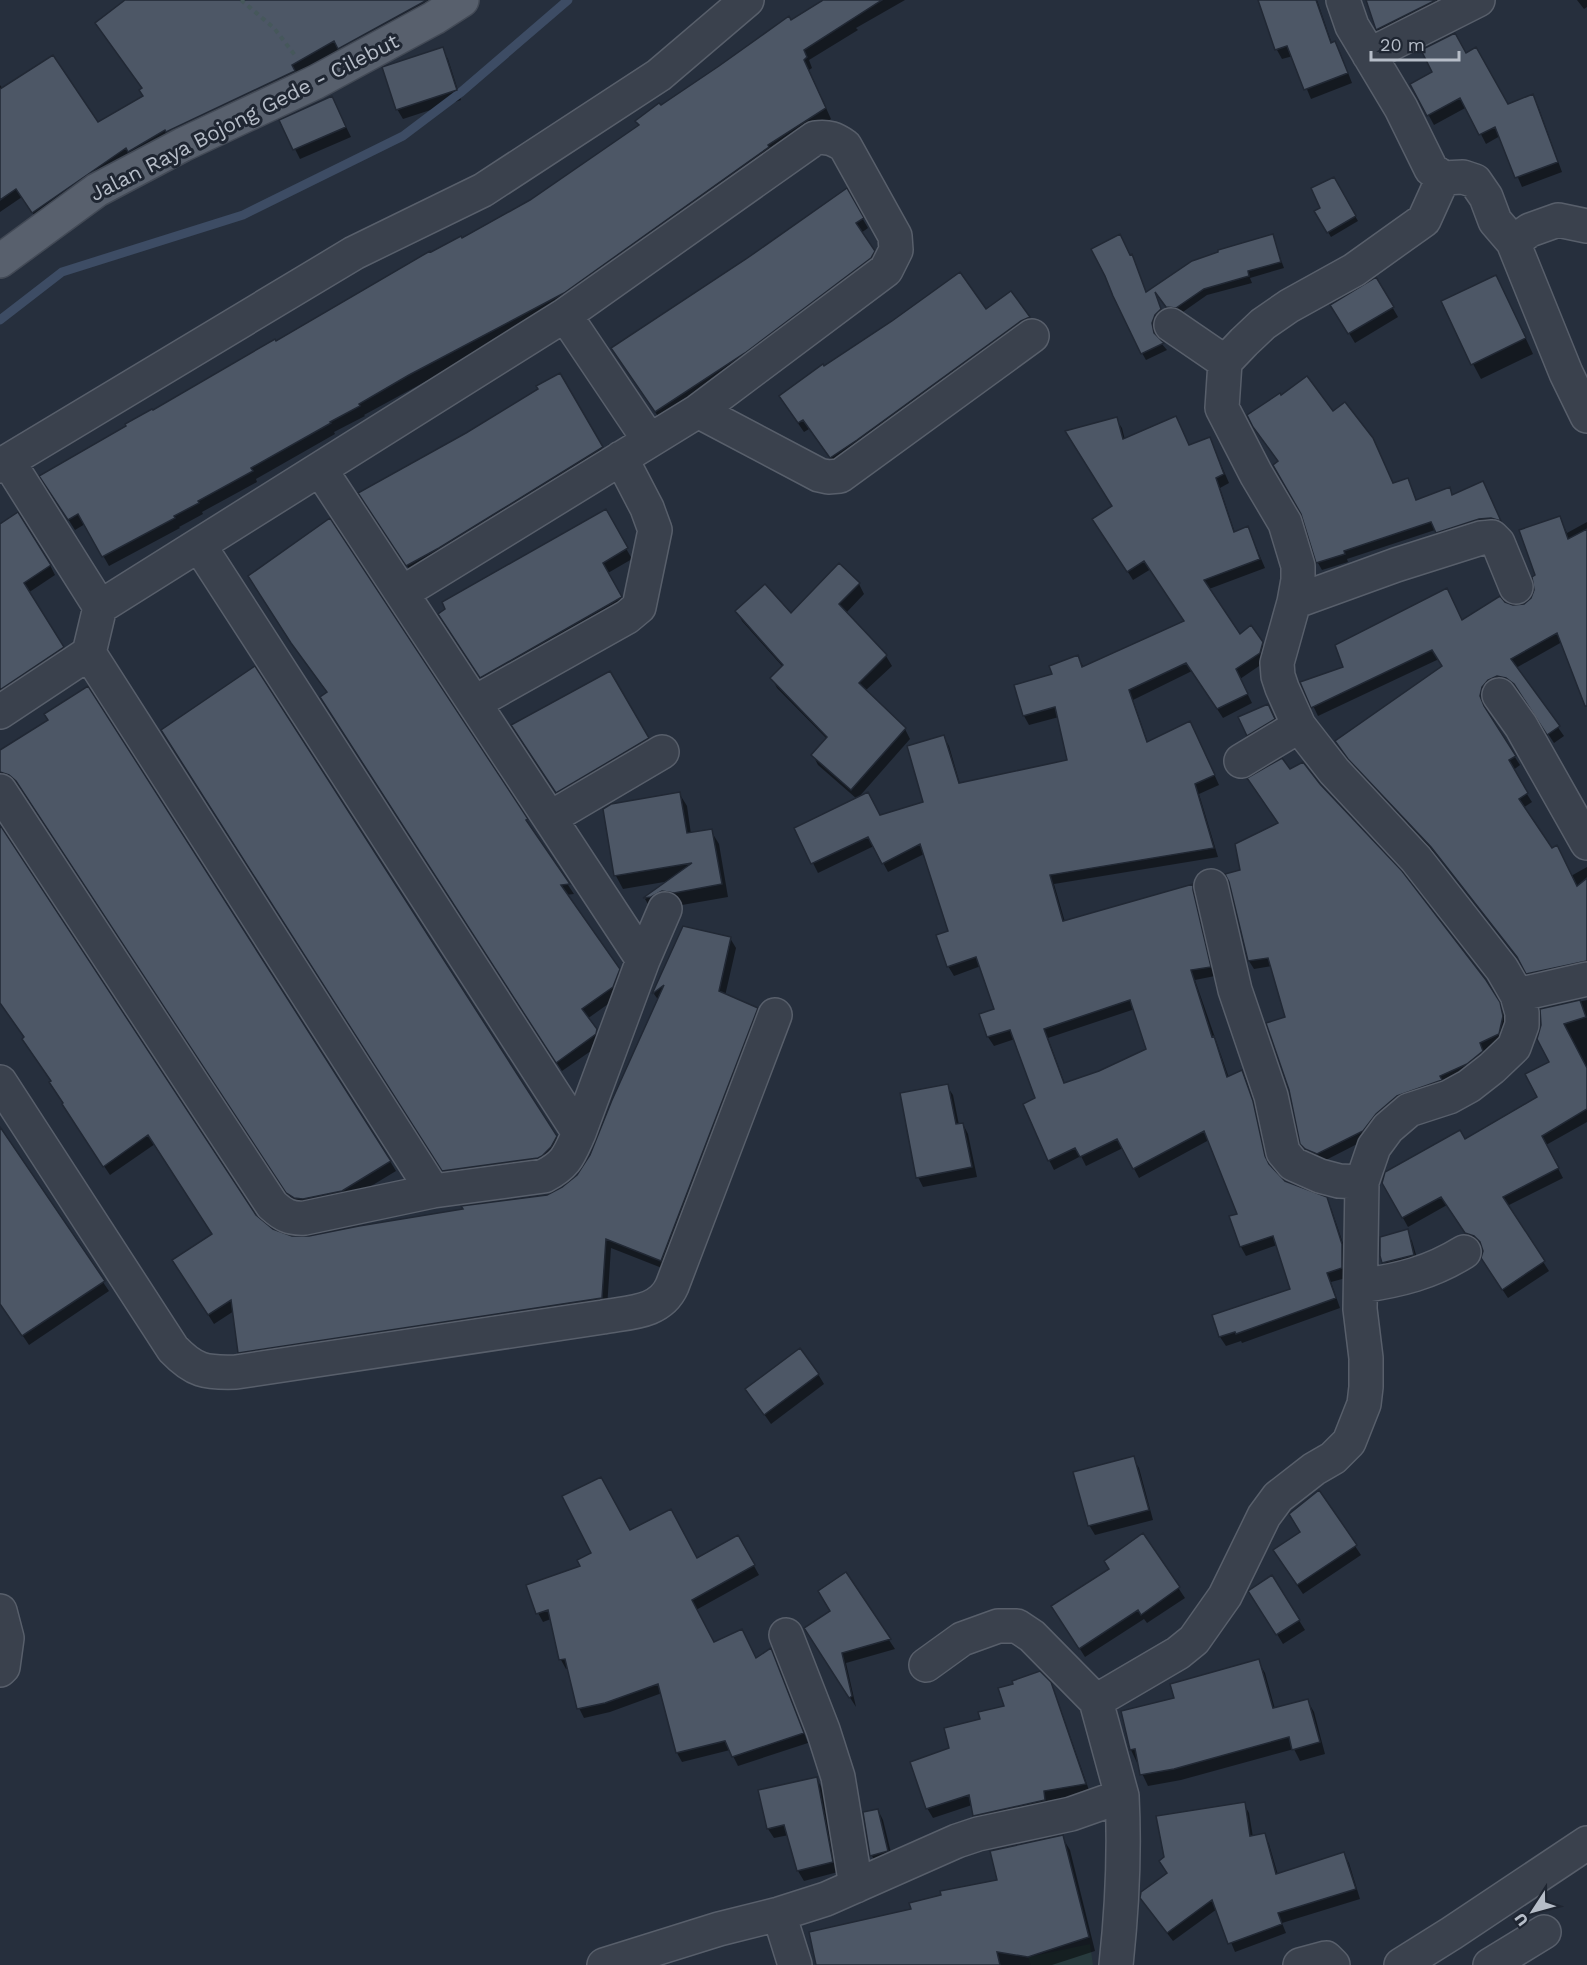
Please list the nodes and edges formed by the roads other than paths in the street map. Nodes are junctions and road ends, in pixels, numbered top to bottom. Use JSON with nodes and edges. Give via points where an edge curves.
{"nodes":[{"id":1,"x":462,"y":0,"type":"edge"},
{"id":2,"x":747,"y":0,"type":"edge"},
{"id":3,"x":1343,"y":0,"type":"edge"},
{"id":4,"x":1478,"y":0,"type":"edge"},
{"id":5,"x":1369,"y":55,"type":"junction"},
{"id":6,"x":1443,"y":178,"type":"junction"},
{"id":7,"x":1587,"y":226,"type":"edge"},
{"id":8,"x":1513,"y":242,"type":"junction"},
{"id":9,"x":0,"y":261,"type":"edge"},
{"id":10,"x":565,"y":315,"type":"junction"},
{"id":11,"x":1171,"y":325,"type":"dead end"},
{"id":12,"x":1032,"y":336,"type":"dead end"},
{"id":13,"x":1225,"y":363,"type":"junction"},
{"id":14,"x":1577,"y":396,"type":"edge"},
{"id":15,"x":698,"y":411,"type":"junction"},
{"id":16,"x":649,"y":441,"type":"junction"},
{"id":17,"x":621,"y":458,"type":"junction"},
{"id":18,"x":4,"y":463,"type":"edge"},
{"id":19,"x":320,"y":469,"type":"junction"},
{"id":20,"x":198,"y":545,"type":"junction"},
{"id":21,"x":1516,"y":587,"type":"dead end"},
{"id":22,"x":402,"y":592,"type":"junction"},
{"id":23,"x":1294,"y":602,"type":"junction"},
{"id":24,"x":100,"y":607,"type":"junction"},
{"id":25,"x":89,"y":653,"type":"junction"},
{"id":26,"x":1499,"y":695,"type":"dead end"},
{"id":27,"x":474,"y":703,"type":"junction"},
{"id":28,"x":0,"y":712,"type":"edge"},
{"id":29,"x":1299,"y":726,"type":"junction"},
{"id":30,"x":662,"y":752,"type":"dead end"},
{"id":31,"x":1241,"y":761,"type":"dead end"},
{"id":32,"x":0,"y":791,"type":"edge"},
{"id":33,"x":550,"y":819,"type":"junction"},
{"id":34,"x":1587,"y":843,"type":"edge"},
{"id":35,"x":1211,"y":886,"type":"dead end"},
{"id":36,"x":665,"y":909,"type":"dead end"},
{"id":37,"x":643,"y":960,"type":"junction"},
{"id":38,"x":1587,"y":979,"type":"edge"},
{"id":39,"x":1517,"y":995,"type":"junction"},
{"id":40,"x":775,"y":1015,"type":"dead end"},
{"id":41,"x":0,"y":1082,"type":"edge"},
{"id":42,"x":579,"y":1133,"type":"junction"},
{"id":43,"x":1362,"y":1182,"type":"junction"},
{"id":44,"x":434,"y":1191,"type":"junction"},
{"id":45,"x":1464,"y":1252,"type":"dead end"},
{"id":46,"x":1361,"y":1286,"type":"junction"},
{"id":47,"x":0,"y":1611,"type":"edge"},
{"id":48,"x":786,"y":1635,"type":"dead end"},
{"id":49,"x":926,"y":1665,"type":"dead end"},
{"id":50,"x":0,"y":1670,"type":"edge"},
{"id":51,"x":1096,"y":1701,"type":"junction"},
{"id":52,"x":1122,"y":1796,"type":"junction"},
{"id":53,"x":1587,"y":1843,"type":"edge"},
{"id":54,"x":856,"y":1886,"type":"junction"},
{"id":55,"x":779,"y":1914,"type":"junction"},
{"id":56,"x":1544,"y":1932,"type":"dead end"},
{"id":57,"x":604,"y":1965,"type":"edge"},
{"id":58,"x":795,"y":1965,"type":"edge"},
{"id":59,"x":1116,"y":1965,"type":"edge"},
{"id":60,"x":1300,"y":1965,"type":"edge"},
{"id":61,"x":1333,"y":1965,"type":"edge"},
{"id":62,"x":1401,"y":1965,"type":"edge"},
{"id":63,"x":1490,"y":1965,"type":"edge"}],
"edges":[{"from":1,"to":9,"type":"main road","name":"Jalan Raya Bojong Gede - Cilebut","via":[[316,82],[97,190]]},
{"from":2,"to":18,"type":"street","via":[[659,75],[483,190],[354,253]]},
{"from":3,"to":5,"type":"street"},
{"from":4,"to":5,"type":"street"},
{"from":5,"to":6,"type":"street","via":[[1431,169]]},
{"from":6,"to":8,"type":"street","via":[[1476,181],[1495,221]]},
{"from":6,"to":13,"type":"street","via":[[1424,220],[1354,270],[1272,318]]},
{"from":7,"to":8,"type":"street","via":[[1558,220],[1530,230]]},
{"from":8,"to":14,"type":"street"},
{"from":10,"to":15,"type":"street","via":[[815,138],[837,140],[845,146],[895,236],[892,260],[886,270]]},
{"from":10,"to":16,"type":"street"},
{"from":10,"to":19,"type":"street"},
{"from":11,"to":13,"type":"street"},
{"from":12,"to":15,"type":"street","via":[[840,476],[819,475]]},
{"from":13,"to":23,"type":"street","via":[[1222,408],[1286,523],[1298,566]]},
{"from":15,"to":16,"type":"street"},
{"from":16,"to":17,"type":"street"},
{"from":17,"to":22,"type":"street"},
{"from":17,"to":27,"type":"street","via":[[655,530],[639,607]]},
{"from":18,"to":24,"type":"street"},
{"from":19,"to":20,"type":"street"},
{"from":19,"to":22,"type":"street"},
{"from":20,"to":24,"type":"street"},
{"from":20,"to":42,"type":"street"},
{"from":21,"to":23,"type":"street","via":[[1498,543],[1491,537],[1396,565]]},
{"from":22,"to":27,"type":"street"},
{"from":23,"to":29,"type":"street","via":[[1276,663]]},
{"from":24,"to":25,"type":"street"},
{"from":25,"to":28,"type":"street"},
{"from":25,"to":44,"type":"street"},
{"from":26,"to":34,"type":"street","via":[[1521,726]]},
{"from":27,"to":33,"type":"street"},
{"from":29,"to":31,"type":"street"},
{"from":29,"to":39,"type":"street","via":[[1334,771],[1416,859],[1495,959]]},
{"from":30,"to":33,"type":"street"},
{"from":32,"to":44,"type":"street","via":[[272,1205],[283,1214],[305,1218]]},
{"from":33,"to":37,"type":"street"},
{"from":35,"to":43,"type":"street","via":[[1235,990],[1271,1096],[1283,1152],[1293,1164],[1320,1176]]},
{"from":36,"to":37,"type":"street"},
{"from":37,"to":42,"type":"street"},
{"from":38,"to":39,"type":"street"},
{"from":39,"to":43,"type":"street","via":[[1522,1025],[1514,1047],[1469,1086],[1409,1110],[1388,1128],[1374,1146]]},
{"from":40,"to":41,"type":"street","via":[[672,1286],[658,1304],[603,1317],[236,1372],[194,1368],[173,1349]]},
{"from":42,"to":44,"type":"street","via":[[568,1158],[544,1176]]},
{"from":43,"to":46,"type":"street"},
{"from":45,"to":46,"type":"street","via":[[1412,1277]]},
{"from":46,"to":51,"type":"street","via":[[1366,1387],[1364,1404],[1349,1442],[1278,1497],[1264,1516],[1225,1596],[1194,1640]]},
{"from":47,"to":50,"type":"street","via":[[7,1638]]},
{"from":48,"to":54,"type":"street","via":[[838,1777]]},
{"from":49,"to":51,"type":"street","via":[[962,1638],[998,1626],[1017,1626],[1032,1636]]},
{"from":51,"to":52,"type":"street"},
{"from":52,"to":54,"type":"street","via":[[1071,1814],[957,1841]]},
{"from":52,"to":59,"type":"street","via":[[1122,1912]]},
{"from":53,"to":62,"type":"street"},
{"from":54,"to":55,"type":"street"},
{"from":55,"to":57,"type":"street"},
{"from":55,"to":58,"type":"street"},
{"from":56,"to":63,"type":"street"},
{"from":60,"to":61,"type":"street","via":[[1326,1958]]}]}
